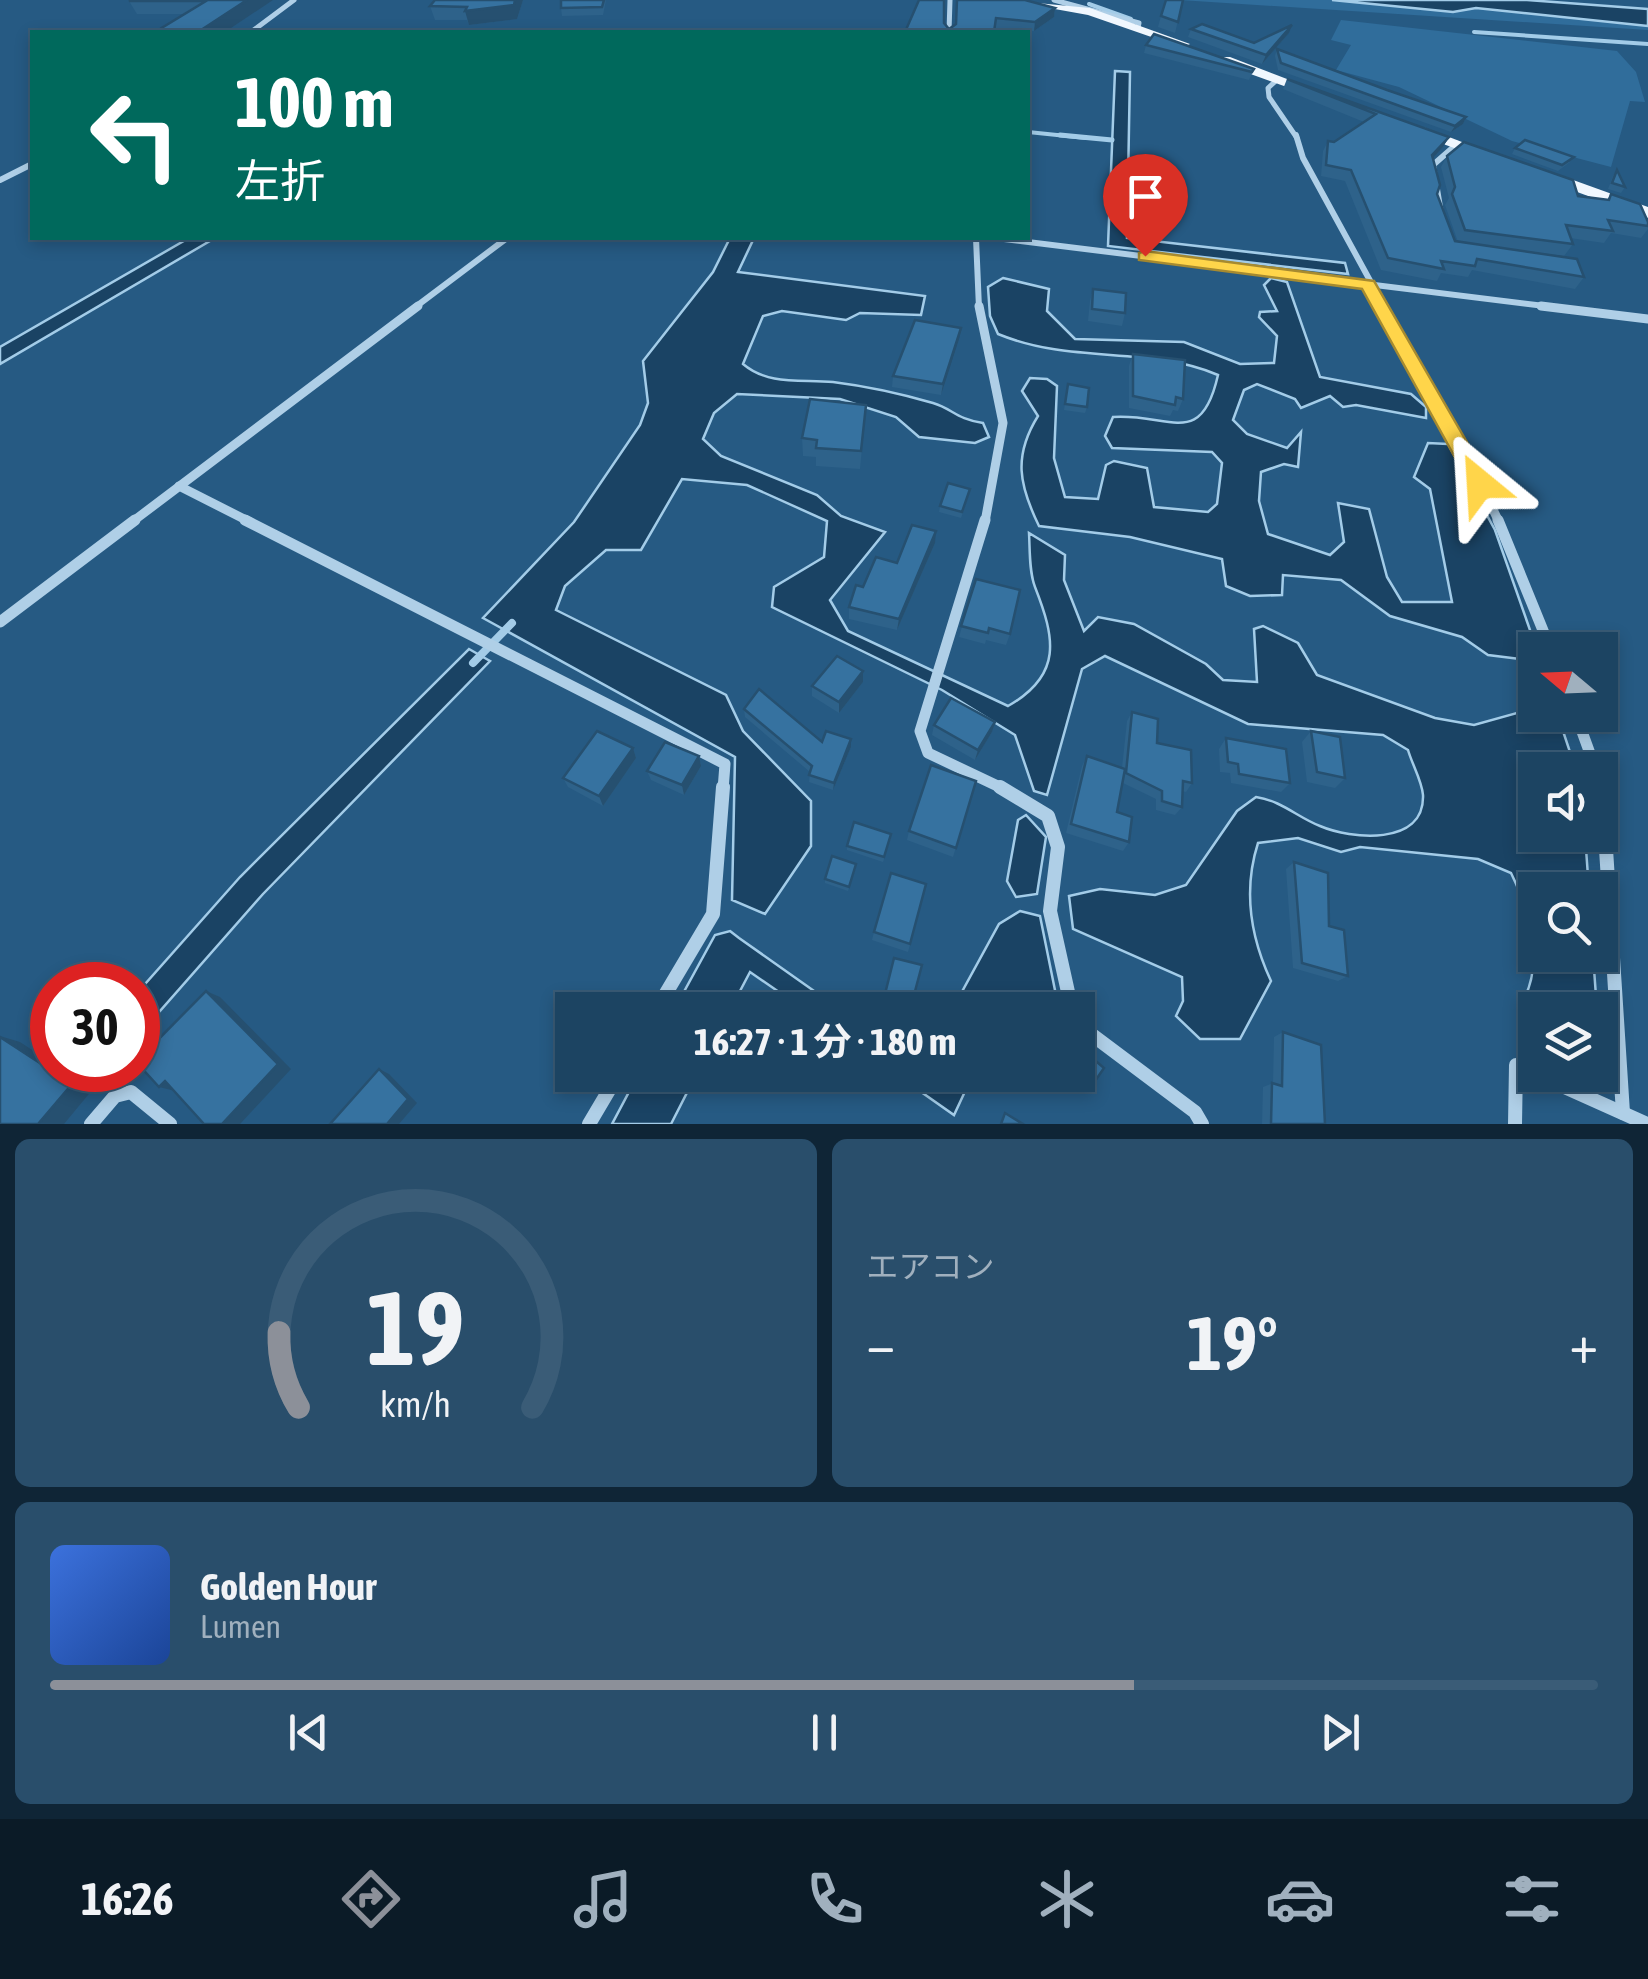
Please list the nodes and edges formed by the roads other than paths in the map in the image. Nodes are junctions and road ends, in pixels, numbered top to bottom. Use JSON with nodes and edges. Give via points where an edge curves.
{"nodes":[{"id":1,"x":294,"y":0,"type":"edge"},
{"id":2,"x":950,"y":0,"type":"edge"},
{"id":3,"x":1011,"y":0,"type":"edge"},
{"id":4,"x":1054,"y":0,"type":"edge"},
{"id":5,"x":1138,"y":28,"type":"junction"},
{"id":6,"x":255,"y":30,"type":"edge"},
{"id":7,"x":949,"y":30,"type":"edge"},
{"id":8,"x":1191,"y":47,"type":"edge"},
{"id":9,"x":1208,"y":54,"type":"edge"},
{"id":10,"x":1278,"y":79,"type":"junction"},
{"id":11,"x":1332,"y":98,"type":"edge"},
{"id":12,"x":1403,"y":124,"type":"edge"},
{"id":13,"x":1456,"y":144,"type":"junction"},
{"id":14,"x":1508,"y":162,"type":"edge"},
{"id":15,"x":30,"y":165,"type":"edge"},
{"id":16,"x":1525,"y":168,"type":"edge"},
{"id":17,"x":0,"y":180,"type":"edge"},
{"id":18,"x":1648,"y":213,"type":"edge"},
{"id":19,"x":1442,"y":218,"type":"edge"},
{"id":20,"x":504,"y":240,"type":"edge"},
{"id":21,"x":976,"y":240,"type":"edge"},
{"id":22,"x":1012,"y":240,"type":"edge"},
{"id":23,"x":1368,"y":285,"type":"junction"},
{"id":24,"x":1648,"y":319,"type":"edge"},
{"id":25,"x":179,"y":486,"type":"junction"},
{"id":26,"x":0,"y":622,"type":"edge"},
{"id":27,"x":1544,"y":632,"type":"edge"},
{"id":28,"x":1605,"y":852,"type":"edge"},
{"id":29,"x":667,"y":992,"type":"edge"},
{"id":30,"x":1068,"y":992,"type":"edge"},
{"id":31,"x":1095,"y":1036,"type":"edge"},
{"id":32,"x":1518,"y":1066,"type":"edge"},
{"id":33,"x":608,"y":1092,"type":"edge"},
{"id":34,"x":1576,"y":1092,"type":"edge"},
{"id":35,"x":1622,"y":1113,"type":"junction"},
{"id":36,"x":91,"y":1124,"type":"edge"},
{"id":37,"x":170,"y":1124,"type":"edge"},
{"id":38,"x":589,"y":1124,"type":"edge"},
{"id":39,"x":1202,"y":1124,"type":"edge"},
{"id":40,"x":1515,"y":1124,"type":"edge"},
{"id":41,"x":1647,"y":1124,"type":"edge"}],
"edges":[{"from":1,"to":6,"type":"street"},
{"from":2,"to":7,"type":"street"},
{"from":3,"to":5,"type":"main road","via":[[1090,12]]},
{"from":4,"to":5,"type":"street","via":[[1139,23]]},
{"from":5,"to":8,"type":"main road"},
{"from":9,"to":10,"type":"main road"},
{"from":10,"to":11,"type":"main road"},
{"from":10,"to":23,"type":"street","via":[[1269,97],[1300,140]]},
{"from":12,"to":13,"type":"main road"},
{"from":13,"to":14,"type":"main road"},
{"from":13,"to":19,"type":"street","via":[[1433,165]]},
{"from":15,"to":17,"type":"street"},
{"from":16,"to":18,"type":"main road"},
{"from":20,"to":25,"type":"street"},
{"from":21,"to":30,"type":"street","via":[[976,293],[1004,422],[987,514],[920,731],[928,753],[1048,816],[1058,847],[1050,911]]},
{"from":22,"to":23,"type":"street"},
{"from":23,"to":24,"type":"street"},
{"from":23,"to":27,"type":"street","via":[[1457,437]]},
{"from":25,"to":26,"type":"street"},
{"from":25,"to":29,"type":"street","via":[[724,764],[713,914]]},
{"from":28,"to":35,"type":"street"},
{"from":31,"to":39,"type":"street"},
{"from":32,"to":40,"type":"street"},
{"from":33,"to":38,"type":"street"},
{"from":34,"to":35,"type":"street"},
{"from":35,"to":41,"type":"street"},
{"from":36,"to":37,"type":"street","via":[[115,1096],[131,1092]]}]}
